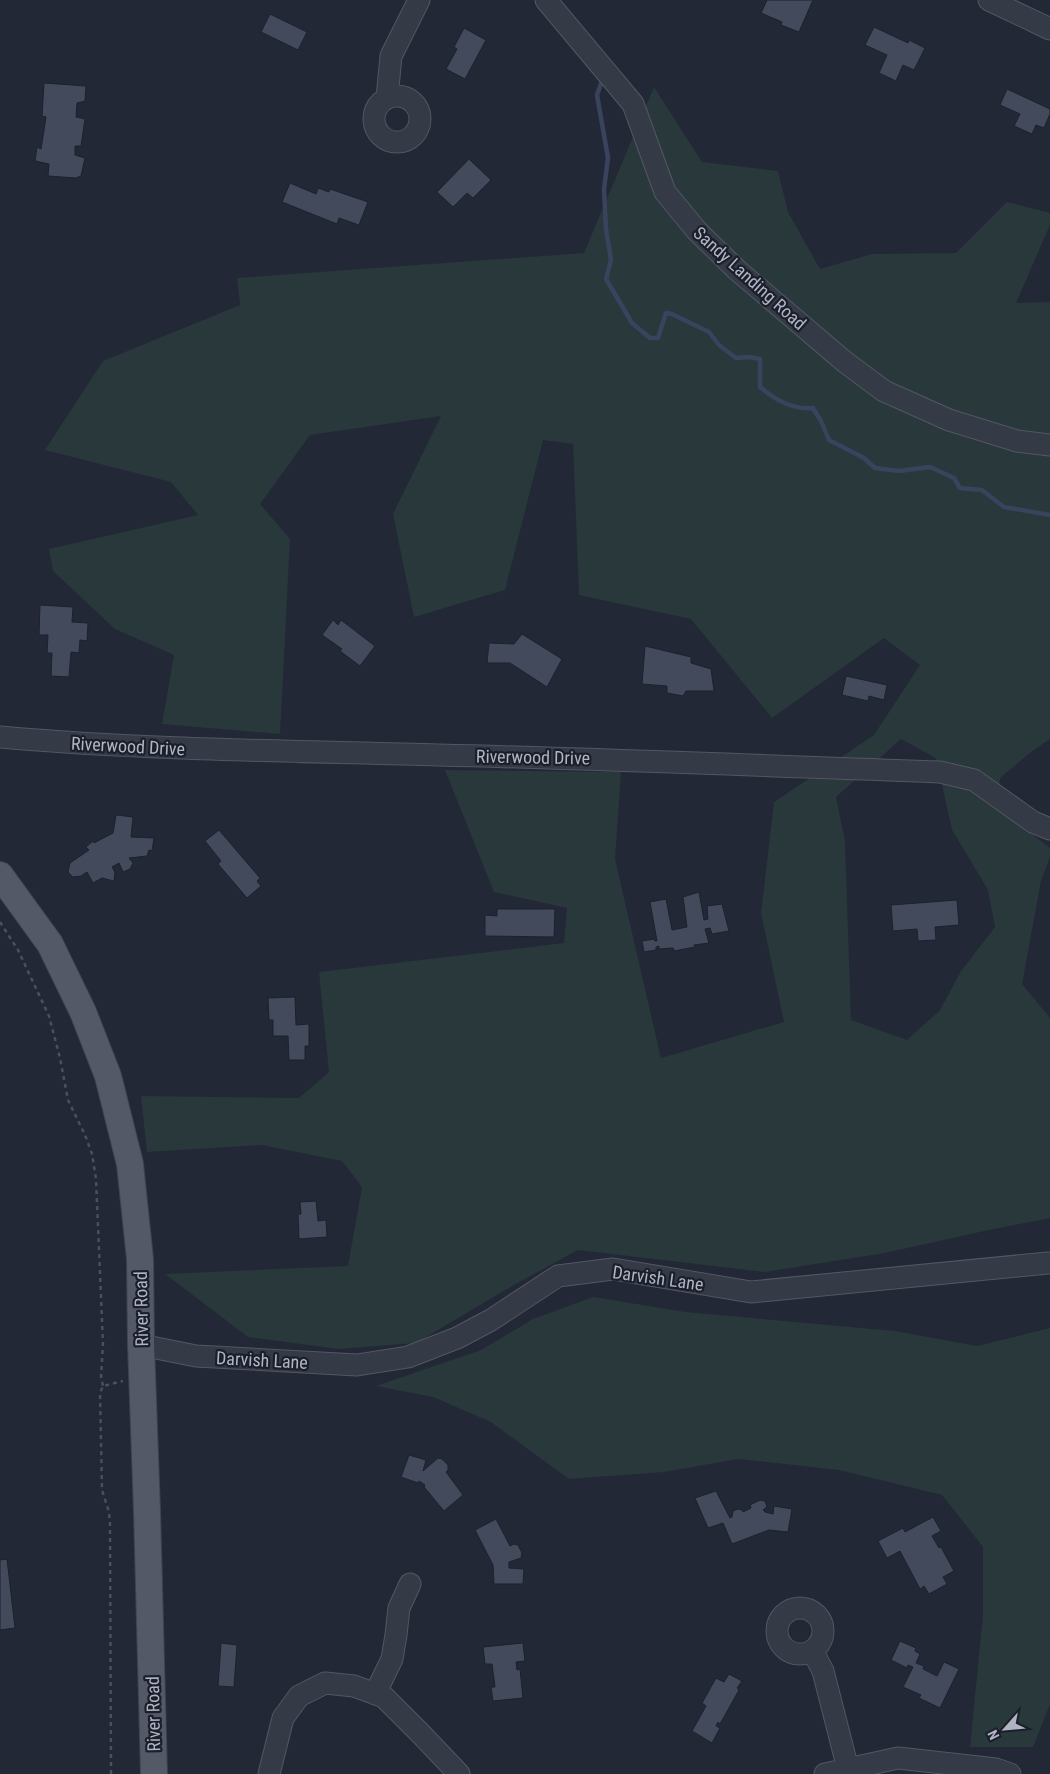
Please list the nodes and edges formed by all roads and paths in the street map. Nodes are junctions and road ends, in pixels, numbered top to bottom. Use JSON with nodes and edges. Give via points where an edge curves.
{"nodes":[{"id":1,"x":418,"y":0,"type":"edge"},
{"id":2,"x":546,"y":0,"type":"edge"},
{"id":3,"x":989,"y":0,"type":"edge"},
{"id":4,"x":1050,"y":29,"type":"edge"},
{"id":5,"x":387,"y":98,"type":"dead end"},
{"id":6,"x":1050,"y":445,"type":"edge"},
{"id":7,"x":0,"y":737,"type":"edge"},
{"id":8,"x":1050,"y":829,"type":"edge"},
{"id":9,"x":0,"y":875,"type":"edge"},
{"id":10,"x":0,"y":922,"type":"edge"},
{"id":11,"x":1048,"y":1263,"type":"dead end"},
{"id":12,"x":141,"y":1345,"type":"junction"},
{"id":13,"x":142,"y":1380,"type":"junction"},
{"id":14,"x":103,"y":1386,"type":"junction"},
{"id":15,"x":410,"y":1584,"type":"dead end"},
{"id":16,"x":813,"y":1652,"type":"dead end"},
{"id":17,"x":376,"y":1694,"type":"junction"},
{"id":18,"x":848,"y":1769,"type":"junction"},
{"id":19,"x":110,"y":1774,"type":"edge"},
{"id":20,"x":154,"y":1774,"type":"edge"},
{"id":21,"x":269,"y":1774,"type":"edge"},
{"id":22,"x":459,"y":1774,"type":"edge"},
{"id":23,"x":825,"y":1774,"type":"edge"},
{"id":24,"x":1010,"y":1774,"type":"edge"}],
"edges":[{"from":1,"to":5,"type":"street","via":[[391,56]]},
{"from":2,"to":6,"type":"street","name":"Sandy Landing Road","via":[[633,104],[665,192],[697,231],[737,270],[884,391],[949,420],[1017,441]]},
{"from":3,"to":4,"type":"street"},
{"from":7,"to":8,"type":"street","name":"Riverwood Drive","via":[[72,744],[199,749],[605,759],[940,772],[974,780],[1034,822]]},
{"from":9,"to":12,"type":"main road","name":"River Road","via":[[50,944],[83,1012],[108,1076],[130,1164],[140,1259]]},
{"from":10,"to":14,"type":"path","via":[[18,950],[49,1016],[68,1100],[92,1154],[104,1344]]},
{"from":11,"to":12,"type":"street","name":"Darvish Lane","via":[[751,1292],[613,1269],[558,1276],[457,1338],[408,1357],[357,1365],[196,1356]]},
{"from":12,"to":13,"type":"main road","name":"River Road"},
{"from":13,"to":14,"type":"path"},
{"from":13,"to":20,"type":"main road","name":"River Road"},
{"from":14,"to":19,"type":"path","via":[[100,1393],[102,1490],[110,1524]]},
{"from":15,"to":17,"type":"street","via":[[399,1608],[392,1659]]},
{"from":16,"to":18,"type":"street","via":[[823,1671]]},
{"from":17,"to":21,"type":"street","via":[[354,1686],[325,1683],[299,1696],[283,1718]]},
{"from":17,"to":22,"type":"street","via":[[420,1732]]},
{"from":18,"to":23,"type":"street"},
{"from":18,"to":24,"type":"street","via":[[898,1758],[996,1769]]}]}
